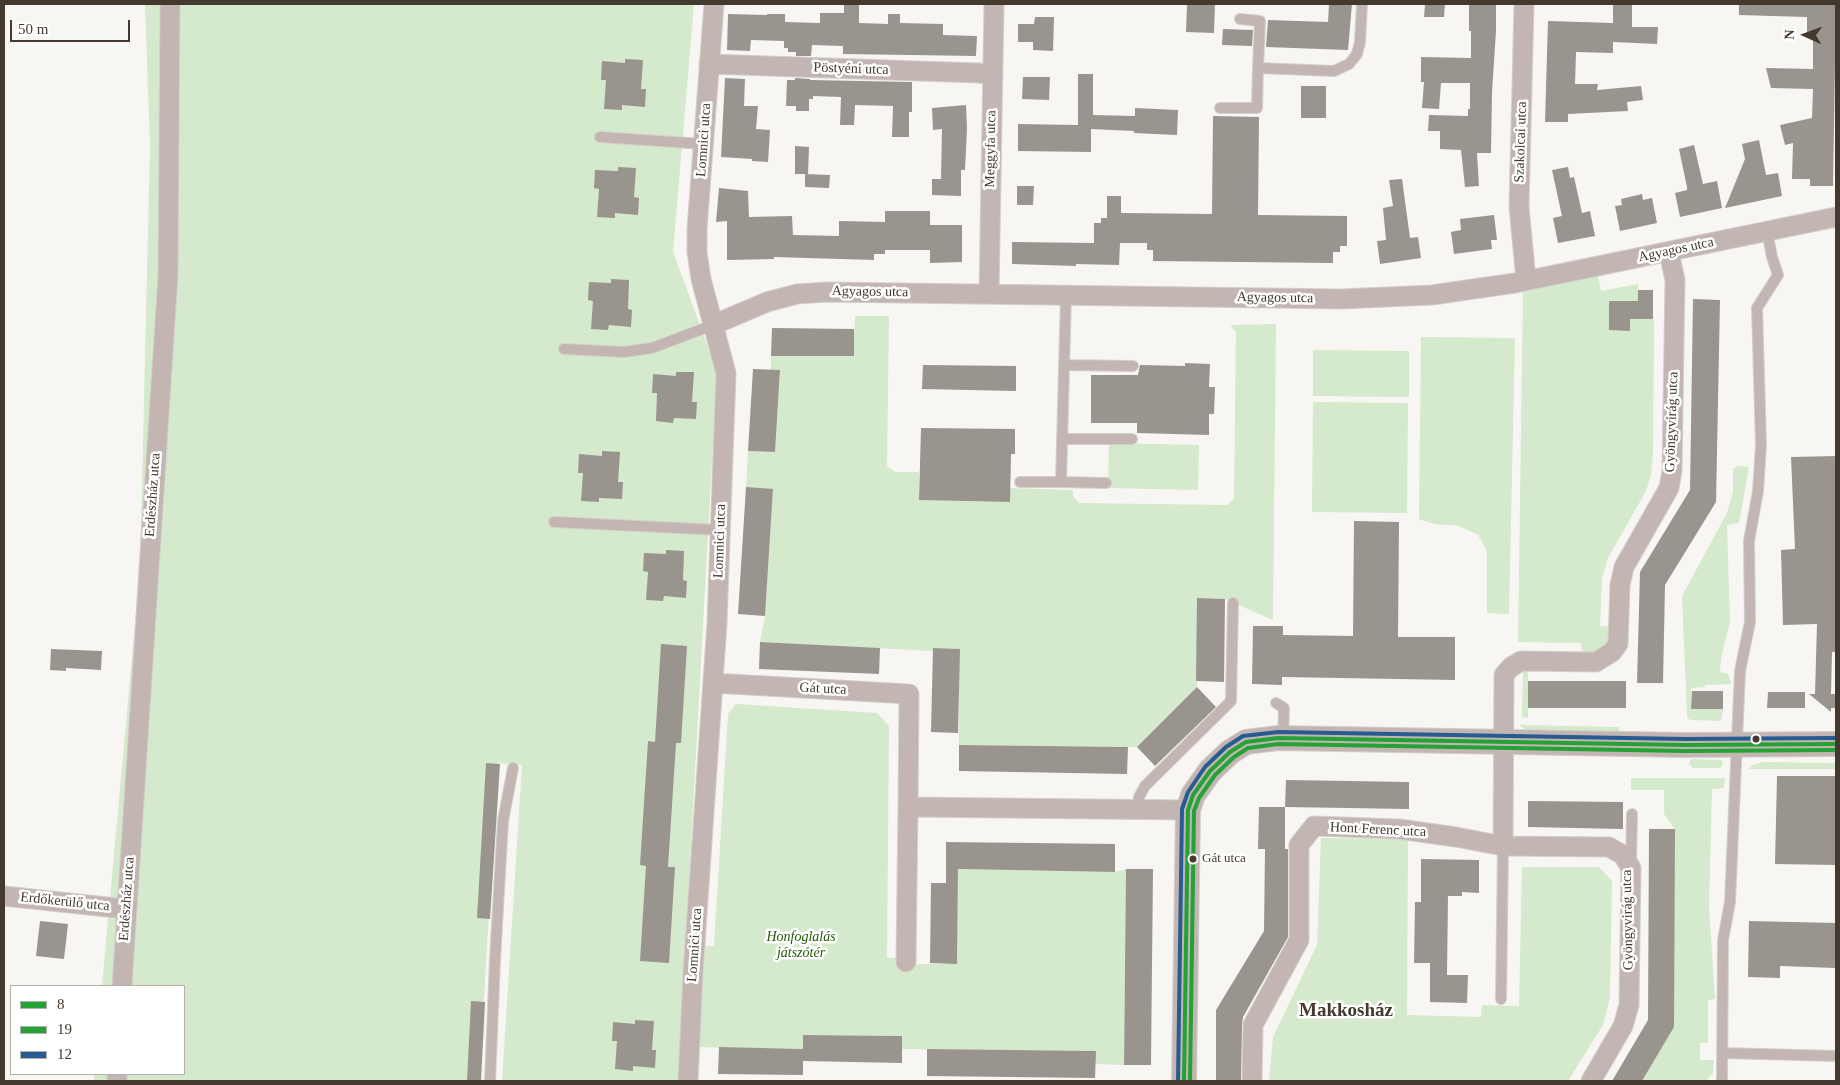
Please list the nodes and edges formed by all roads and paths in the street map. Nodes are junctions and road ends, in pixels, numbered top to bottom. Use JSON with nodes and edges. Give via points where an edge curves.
{"nodes":[{"id":1,"x":170,"y":4,"type":"edge"},
{"id":2,"x":714,"y":4,"type":"edge"},
{"id":3,"x":994,"y":4,"type":"edge"},
{"id":4,"x":1362,"y":4,"type":"edge"},
{"id":5,"x":1524,"y":4,"type":"edge"},
{"id":6,"x":1240,"y":19,"type":"dead end"},
{"id":7,"x":709,"y":64,"type":"junction"},
{"id":8,"x":1258,"y":68,"type":"junction"},
{"id":9,"x":993,"y":75,"type":"junction"},
{"id":10,"x":1220,"y":108,"type":"dead end"},
{"id":11,"x":600,"y":137,"type":"dead end"},
{"id":12,"x":703,"y":144,"type":"junction"},
{"id":13,"x":1836,"y":216,"type":"edge"},
{"id":14,"x":1767,"y":231,"type":"junction"},
{"id":15,"x":1669,"y":252,"type":"junction"},
{"id":16,"x":1526,"y":280,"type":"junction"},
{"id":17,"x":989,"y":294,"type":"junction"},
{"id":18,"x":1066,"y":295,"type":"junction"},
{"id":19,"x":712,"y":325,"type":"junction"},
{"id":20,"x":564,"y":348,"type":"dead end"},
{"id":21,"x":1064,"y":364,"type":"junction"},
{"id":22,"x":1133,"y":366,"type":"dead end"},
{"id":23,"x":1062,"y":439,"type":"junction"},
{"id":24,"x":1132,"y":439,"type":"dead end"},
{"id":25,"x":1020,"y":482,"type":"dead end"},
{"id":26,"x":1061,"y":482,"type":"junction"},
{"id":27,"x":1106,"y":483,"type":"dead end"},
{"id":28,"x":554,"y":522,"type":"dead end"},
{"id":29,"x":721,"y":530,"type":"junction"},
{"id":30,"x":1233,"y":603,"type":"dead end"},
{"id":31,"x":713,"y":683,"type":"junction"},
{"id":32,"x":1276,"y":703,"type":"dead end"},
{"id":33,"x":1283,"y":738,"type":"junction"},
{"id":34,"x":1504,"y":741,"type":"junction"},
{"id":35,"x":1736,"y":744,"type":"junction"},
{"id":36,"x":1836,"y":744,"type":"edge"},
{"id":37,"x":513,"y":768,"type":"dead end"},
{"id":38,"x":908,"y":807,"type":"junction"},
{"id":39,"x":1139,"y":809,"type":"junction"},
{"id":40,"x":1188,"y":810,"type":"junction"},
{"id":41,"x":1632,"y":814,"type":"dead end"},
{"id":42,"x":1503,"y":846,"type":"junction"},
{"id":43,"x":1631,"y":868,"type":"junction"},
{"id":44,"x":4,"y":896,"type":"edge"},
{"id":45,"x":126,"y":909,"type":"junction"},
{"id":46,"x":906,"y":962,"type":"dead end"},
{"id":47,"x":122,"y":985,"type":"edge"},
{"id":48,"x":1501,"y":999,"type":"dead end"},
{"id":49,"x":1723,"y":1053,"type":"junction"},
{"id":50,"x":1836,"y":1056,"type":"edge"},
{"id":51,"x":490,"y":1081,"type":"edge"},
{"id":52,"x":688,"y":1081,"type":"edge"},
{"id":53,"x":1184,"y":1081,"type":"edge"},
{"id":54,"x":1252,"y":1081,"type":"edge"},
{"id":55,"x":1591,"y":1081,"type":"edge"},
{"id":56,"x":1722,"y":1081,"type":"edge"}],
"edges":[{"from":1,"to":45,"type":"street","name":"Erdészház utca","via":[[168,276]]},
{"from":2,"to":7,"type":"street","name":"Lomnici utca"},
{"from":3,"to":9,"type":"street","name":"Meggyfa utca"},
{"from":4,"to":8,"type":"lane","via":[[1357,54],[1349,64],[1334,71]]},
{"from":5,"to":16,"type":"street","name":"Szakolcai utca","via":[[1519,207]]},
{"from":6,"to":8,"type":"lane","via":[[1260,21]]},
{"from":7,"to":9,"type":"street","name":"Pöstyéni utca"},
{"from":7,"to":12,"type":"street","name":"Lomnici utca"},
{"from":8,"to":10,"type":"lane","via":[[1257,108]]},
{"from":9,"to":17,"type":"street","name":"Meggyfa utca"},
{"from":11,"to":12,"type":"lane"},
{"from":12,"to":19,"type":"street","name":"Lomnici utca","via":[[698,252],[700,279]]},
{"from":13,"to":14,"type":"street","name":"Agyagos utca"},
{"from":14,"to":15,"type":"street","name":"Agyagos utca"},
{"from":14,"to":35,"type":"lane","via":[[1778,275],[1757,308],[1760,454],[1758,491],[1749,541],[1750,622],[1740,671]]},
{"from":15,"to":16,"type":"street","name":"Agyagos utca"},
{"from":15,"to":34,"type":"street","name":"Gyöngyvirág utca","via":[[1675,280],[1672,471],[1669,488],[1624,567],[1620,585],[1618,644],[1596,662],[1521,661],[1510,667],[1504,675]]},
{"from":16,"to":18,"type":"street","name":"Agyagos utca","via":[[1404,298]]},
{"from":17,"to":18,"type":"street","name":"Agyagos utca"},
{"from":17,"to":19,"type":"street","name":"Agyagos utca","via":[[797,294],[767,302]]},
{"from":18,"to":21,"type":"lane"},
{"from":19,"to":20,"type":"lane","via":[[652,348],[624,352]]},
{"from":19,"to":29,"type":"street","name":"Lomnici utca","via":[[726,373]]},
{"from":21,"to":22,"type":"lane"},
{"from":21,"to":23,"type":"lane"},
{"from":23,"to":24,"type":"lane"},
{"from":23,"to":26,"type":"lane"},
{"from":25,"to":26,"type":"lane"},
{"from":26,"to":27,"type":"lane"},
{"from":28,"to":29,"type":"lane"},
{"from":29,"to":31,"type":"street","name":"Lomnici utca"},
{"from":30,"to":39,"type":"lane","via":[[1231,701],[1145,786],[1139,797]]},
{"from":31,"to":38,"type":"street","name":"Gát utca","via":[[910,694]]},
{"from":31,"to":52,"type":"street","name":"Lomnici utca"},
{"from":32,"to":33,"type":"lane","via":[[1284,708]]},
{"from":33,"to":34,"type":"street"},
{"from":33,"to":40,"type":"street","via":[[1246,742],[1230,752],[1206,777],[1193,795]]},
{"from":34,"to":35,"type":"street"},
{"from":34,"to":42,"type":"street","name":"Gyöngyvirág utca"},
{"from":35,"to":36,"type":"street"},
{"from":35,"to":49,"type":"lane","via":[[1730,902],[1723,940]]},
{"from":37,"to":51,"type":"lane","via":[[503,821]]},
{"from":38,"to":39,"type":"street"},
{"from":38,"to":46,"type":"street","name":"Gát utca"},
{"from":39,"to":40,"type":"street"},
{"from":40,"to":53,"type":"street"},
{"from":41,"to":43,"type":"lane"},
{"from":42,"to":43,"type":"street","name":"Gyöngyvirág utca","via":[[1608,847],[1623,856]]},
{"from":42,"to":48,"type":"lane"},
{"from":42,"to":54,"type":"street","name":"Hont Ferenc utca","via":[[1399,829],[1314,826],[1299,845],[1300,940],[1253,1025]]},
{"from":43,"to":55,"type":"street","name":"Gyöngyvirág utca","via":[[1629,1005],[1623,1026]]},
{"from":44,"to":45,"type":"street","name":"Erdőkerülő utca"},
{"from":45,"to":47,"type":"street","name":"Erdészház utca"},
{"from":49,"to":50,"type":"lane"},
{"from":49,"to":56,"type":"lane"}]}
